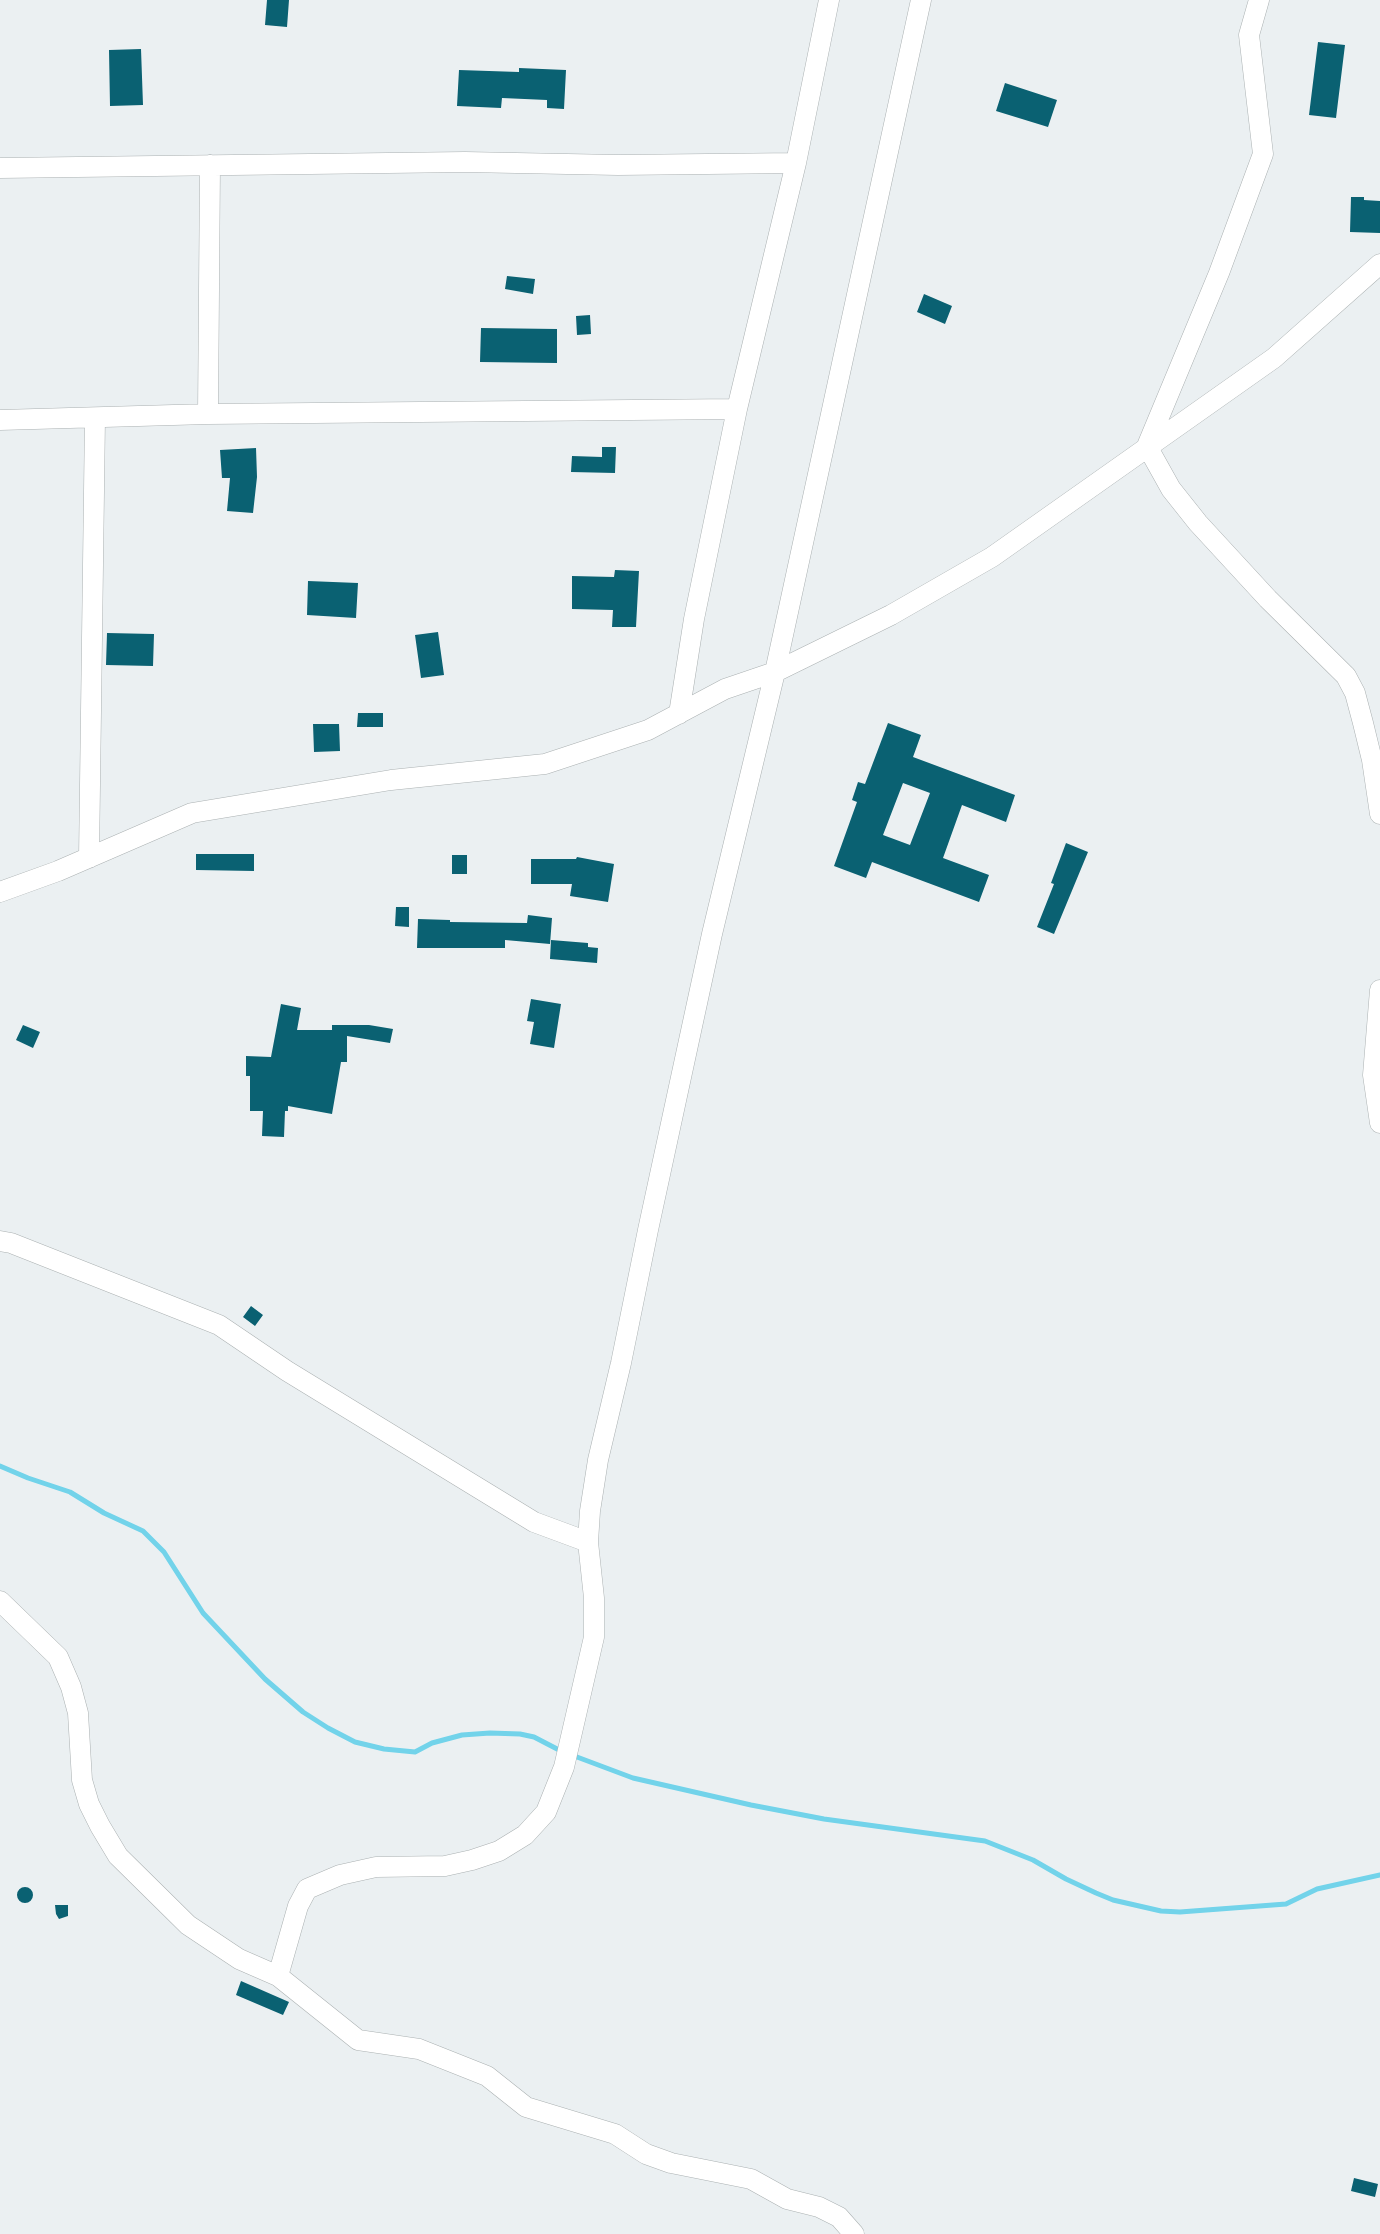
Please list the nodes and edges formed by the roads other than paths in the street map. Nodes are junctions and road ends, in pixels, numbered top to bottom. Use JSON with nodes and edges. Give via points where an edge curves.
{"nodes":[{"id":1,"x":829,"y":0,"type":"edge"},
{"id":2,"x":921,"y":0,"type":"edge"},
{"id":3,"x":1259,"y":0,"type":"edge"},
{"id":4,"x":796,"y":163,"type":"junction"},
{"id":5,"x":210,"y":165,"type":"junction"},
{"id":6,"x":0,"y":168,"type":"edge"},
{"id":7,"x":1380,"y":264,"type":"edge"},
{"id":8,"x":736,"y":409,"type":"junction"},
{"id":9,"x":208,"y":414,"type":"junction"},
{"id":10,"x":95,"y":418,"type":"junction"},
{"id":11,"x":0,"y":420,"type":"edge"},
{"id":12,"x":1147,"y":446,"type":"junction"},
{"id":13,"x":775,"y":672,"type":"junction"},
{"id":14,"x":679,"y":714,"type":"junction"},
{"id":15,"x":1380,"y":814,"type":"edge"},
{"id":16,"x":89,"y":858,"type":"junction"},
{"id":17,"x":0,"y":892,"type":"edge"},
{"id":18,"x":1380,"y":990,"type":"edge"},
{"id":19,"x":1380,"y":1123,"type":"edge"},
{"id":20,"x":0,"y":1241,"type":"edge"},
{"id":21,"x":588,"y":1542,"type":"junction"},
{"id":22,"x":0,"y":1601,"type":"edge"},
{"id":23,"x":278,"y":1976,"type":"junction"},
{"id":24,"x":854,"y":2234,"type":"edge"}],
"edges":[{"from":1,"to":4,"type":"street"},
{"from":2,"to":13,"type":"street"},
{"from":3,"to":12,"type":"street","via":[[1249,35],[1263,154],[1219,273]]},
{"from":4,"to":5,"type":"street"},
{"from":4,"to":8,"type":"street"},
{"from":5,"to":6,"type":"street"},
{"from":5,"to":9,"type":"street"},
{"from":7,"to":12,"type":"street","via":[[1274,358]]},
{"from":8,"to":9,"type":"street"},
{"from":8,"to":14,"type":"street"},
{"from":9,"to":10,"type":"street"},
{"from":10,"to":11,"type":"street"},
{"from":10,"to":16,"type":"street"},
{"from":12,"to":13,"type":"street","via":[[992,557],[891,615]]},
{"from":12,"to":15,"type":"street","via":[[1171,489],[1198,523],[1346,676],[1363,723]]},
{"from":13,"to":14,"type":"street","via":[[725,689]]},
{"from":13,"to":21,"type":"street","via":[[710,945],[598,1460]]},
{"from":14,"to":16,"type":"street","via":[[648,730],[545,764],[391,780],[192,813]]},
{"from":16,"to":17,"type":"street"},
{"from":18,"to":19,"type":"street","via":[[1373,1075]]},
{"from":20,"to":21,"type":"street","via":[[219,1325],[534,1522]]},
{"from":21,"to":23,"type":"street","via":[[594,1637],[564,1767],[546,1812],[525,1835],[499,1851],[472,1860],[445,1866],[376,1867],[340,1875],[307,1889],[298,1906]]},
{"from":22,"to":23,"type":"street","via":[[58,1657],[78,1713],[82,1780],[92,1811],[118,1856],[188,1925],[239,1959]]},
{"from":23,"to":24,"type":"street","via":[[358,2040],[419,2049],[488,2076],[526,2107],[615,2134],[646,2154],[671,2163],[751,2179],[787,2199],[839,2217]]}]}
